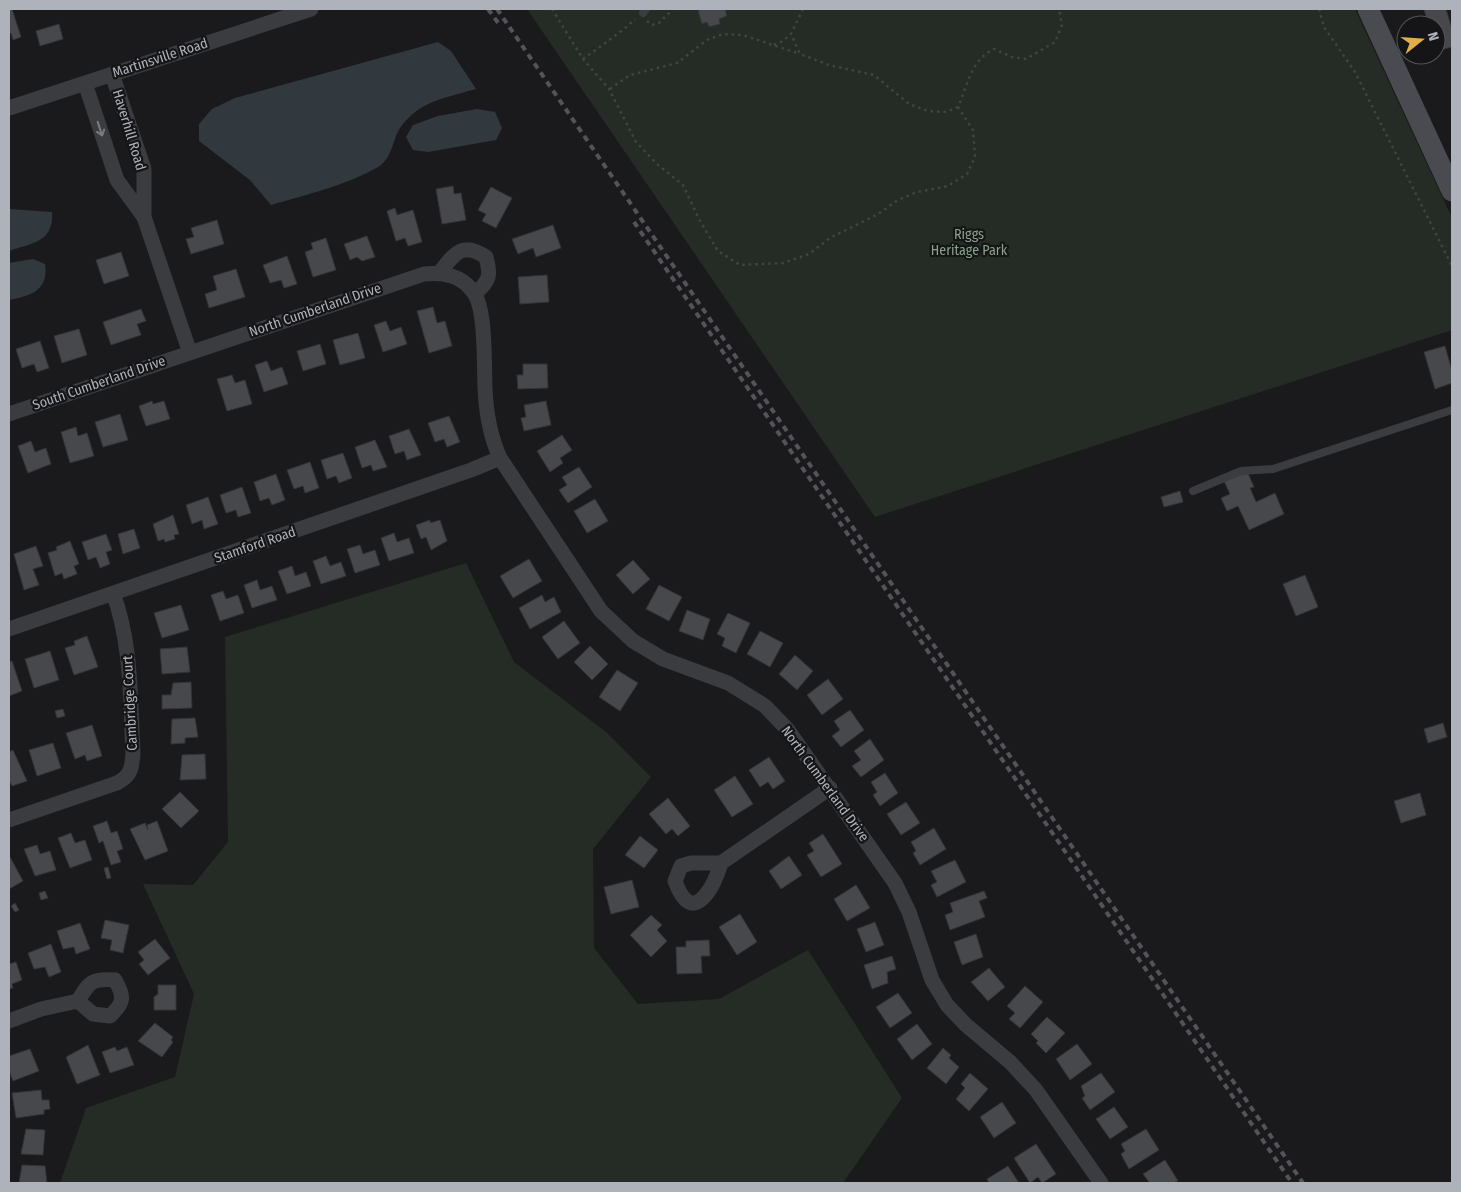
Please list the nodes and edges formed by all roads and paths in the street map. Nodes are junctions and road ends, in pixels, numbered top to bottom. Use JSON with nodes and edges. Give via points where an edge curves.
{"nodes":[{"id":1,"x":311,"y":9,"type":"edge"},
{"id":2,"x":552,"y":9,"type":"edge"},
{"id":3,"x":804,"y":9,"type":"edge"},
{"id":4,"x":1060,"y":9,"type":"edge"},
{"id":5,"x":1319,"y":9,"type":"edge"},
{"id":6,"x":1368,"y":9,"type":"edge"},
{"id":7,"x":643,"y":12,"type":"edge"},
{"id":8,"x":791,"y":34,"type":"junction"},
{"id":9,"x":773,"y":45,"type":"junction"},
{"id":10,"x":800,"y":54,"type":"junction"},
{"id":11,"x":583,"y":59,"type":"junction"},
{"id":12,"x":112,"y":74,"type":"junction"},
{"id":13,"x":84,"y":83,"type":"junction"},
{"id":14,"x":609,"y":89,"type":"junction"},
{"id":15,"x":958,"y":107,"type":"junction"},
{"id":16,"x":9,"y":108,"type":"edge"},
{"id":17,"x":1452,"y":191,"type":"edge"},
{"id":18,"x":144,"y":217,"type":"junction"},
{"id":19,"x":1452,"y":266,"type":"edge"},
{"id":20,"x":440,"y":272,"type":"junction"},
{"id":21,"x":475,"y":294,"type":"junction"},
{"id":22,"x":190,"y":353,"type":"junction"},
{"id":23,"x":1452,"y":410,"type":"edge"},
{"id":24,"x":9,"y":414,"type":"edge"},
{"id":25,"x":500,"y":458,"type":"junction"},
{"id":26,"x":1193,"y":491,"type":"dead end"},
{"id":27,"x":113,"y":593,"type":"junction"},
{"id":28,"x":9,"y":629,"type":"edge"},
{"id":29,"x":830,"y":788,"type":"junction"},
{"id":30,"x":9,"y":820,"type":"edge"},
{"id":31,"x":721,"y":863,"type":"dead end"},
{"id":32,"x":78,"y":1001,"type":"dead end"},
{"id":33,"x":9,"y":1021,"type":"edge"},
{"id":34,"x":1099,"y":1183,"type":"edge"}],
"edges":[{"from":1,"to":12,"type":"street","name":"Martinsville Road"},
{"from":2,"to":11,"type":"path"},
{"from":3,"to":8,"type":"path"},
{"from":4,"to":15,"type":"path","via":[[1062,25],[1055,42],[1026,59],[994,49],[982,55]]},
{"from":5,"to":19,"type":"path","via":[[1324,27],[1354,72]]},
{"from":6,"to":17,"type":"main road"},
{"from":7,"to":11,"type":"path"},
{"from":8,"to":9,"type":"path"},
{"from":8,"to":10,"type":"path"},
{"from":9,"to":10,"type":"path"},
{"from":9,"to":14,"type":"path","via":[[743,35],[723,34],[707,40],[677,64],[630,75]]},
{"from":10,"to":15,"type":"path","via":[[829,65],[874,75],[908,104],[928,111],[946,112]]},
{"from":11,"to":14,"type":"path"},
{"from":12,"to":13,"type":"street","name":"Martinsville Road"},
{"from":12,"to":18,"type":"street","name":"Haverhill Road","via":[[144,169]]},
{"from":13,"to":16,"type":"street","name":"Martinsville Road"},
{"from":13,"to":18,"type":"street","name":"Haverhill Road","one_way":true,"via":[[117,180]]},
{"from":14,"to":15,"type":"path","via":[[636,142],[684,185],[718,251],[740,265],[783,263],[809,254],[830,238],[898,200],[917,192],[948,186],[967,174],[975,157],[973,130]]},
{"from":18,"to":22,"type":"street","name":"Haverhill Road"},
{"from":20,"to":21,"type":"street","via":[[463,281]]},
{"from":20,"to":21,"type":"street","via":[[454,255],[466,248],[476,250],[486,257],[490,271],[487,283]]},
{"from":20,"to":22,"type":"street","name":"North Cumberland Drive","via":[[424,274]]},
{"from":21,"to":25,"type":"street","name":"North Cumberland Drive","via":[[483,330],[489,426]]},
{"from":22,"to":24,"type":"street","name":"South Cumberland Drive"},
{"from":23,"to":26,"type":"lane","via":[[1273,469],[1241,471]]},
{"from":25,"to":27,"type":"street","name":"Stamford Road"},
{"from":25,"to":29,"type":"street","name":"North Cumberland Drive","via":[[602,611],[633,641],[663,659],[728,683],[766,706],[788,730]]},
{"from":27,"to":28,"type":"street","name":"Stamford Road"},
{"from":27,"to":30,"type":"street","name":"Cambridge Court","via":[[127,641],[132,769],[127,778],[117,783]]},
{"from":29,"to":31,"type":"street"},
{"from":29,"to":34,"type":"street","name":"North Cumberland Drive","via":[[896,883],[932,980],[947,1005],[1036,1090]]},
{"from":32,"to":33,"type":"street","via":[[41,1009]]}]}
